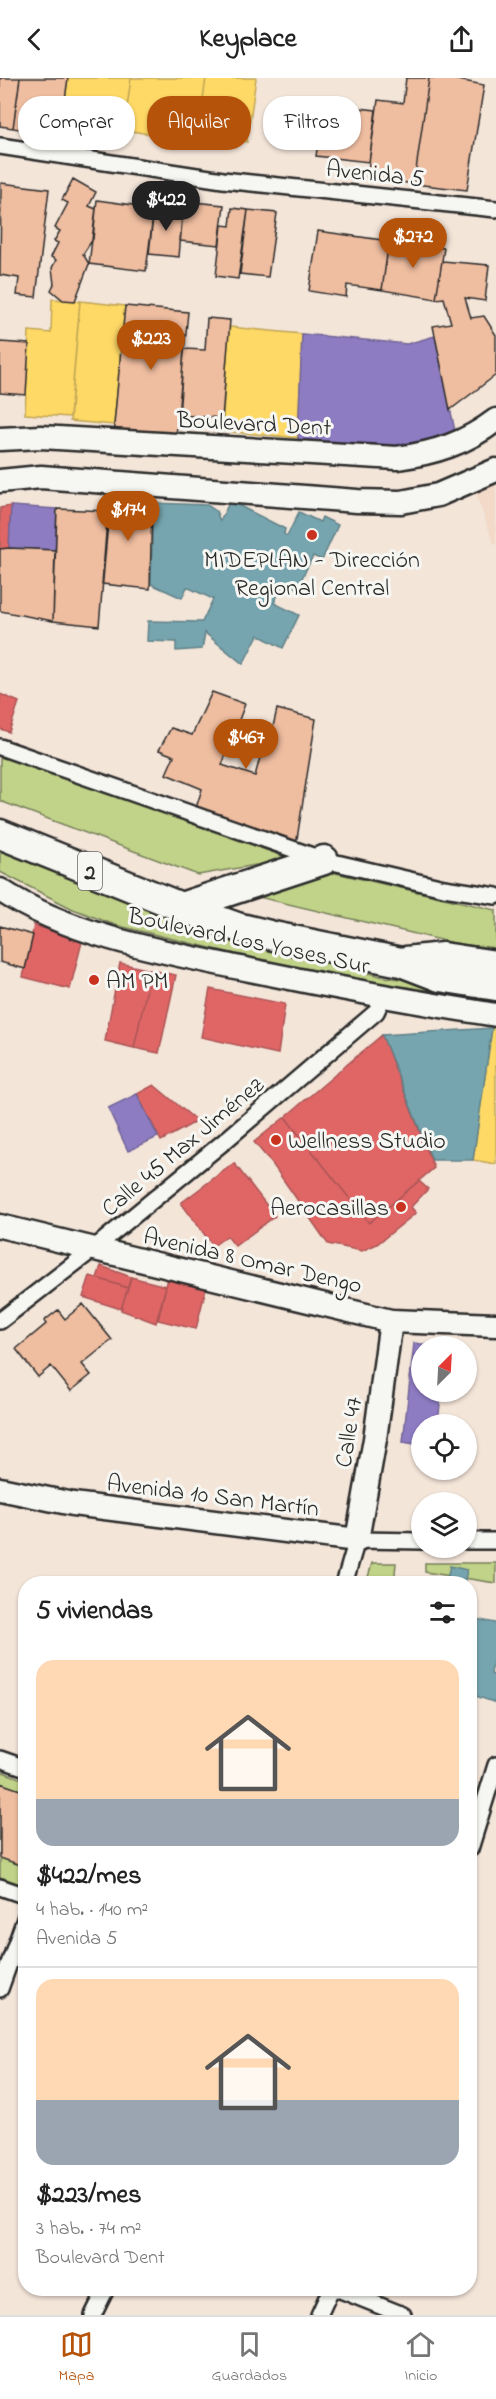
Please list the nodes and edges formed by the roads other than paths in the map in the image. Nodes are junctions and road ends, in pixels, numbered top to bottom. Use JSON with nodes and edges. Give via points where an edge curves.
{"nodes":[{"id":1,"x":0,"y":146,"type":"edge"},
{"id":2,"x":496,"y":209,"type":"edge"},
{"id":3,"x":496,"y":420,"type":"edge"},
{"id":4,"x":0,"y":439,"type":"edge"},
{"id":5,"x":496,"y":470,"type":"edge"},
{"id":6,"x":0,"y":481,"type":"edge"},
{"id":7,"x":0,"y":747,"type":"edge"},
{"id":8,"x":0,"y":834,"type":"edge"},
{"id":9,"x":324,"y":860,"type":"junction"},
{"id":10,"x":0,"y":890,"type":"edge"},
{"id":11,"x":496,"y":896,"type":"edge"},
{"id":12,"x":181,"y":907,"type":"junction"},
{"id":13,"x":401,"y":962,"type":"junction"},
{"id":14,"x":496,"y":965,"type":"edge"},
{"id":15,"x":496,"y":986,"type":"edge"},
{"id":16,"x":383,"y":997,"type":"junction"},
{"id":17,"x":496,"y":1015,"type":"edge"},
{"id":18,"x":0,"y":1226,"type":"edge"},
{"id":19,"x":92,"y":1250,"type":"junction"},
{"id":20,"x":0,"y":1321,"type":"edge"},
{"id":21,"x":391,"y":1321,"type":"junction"},
{"id":22,"x":496,"y":1325,"type":"edge"},
{"id":23,"x":0,"y":1489,"type":"edge"},
{"id":24,"x":357,"y":1540,"type":"junction"},
{"id":25,"x":411,"y":1541,"type":"edge"},
{"id":26,"x":477,"y":1541,"type":"edge"},
{"id":27,"x":496,"y":1541,"type":"edge"},
{"id":28,"x":346,"y":1576,"type":"edge"},
{"id":29,"x":0,"y":1759,"type":"edge"},
{"id":30,"x":18,"y":1765,"type":"edge"},
{"id":31,"x":496,"y":1765,"type":"edge"},
{"id":32,"x":477,"y":1827,"type":"edge"},
{"id":33,"x":0,"y":1887,"type":"edge"},
{"id":34,"x":18,"y":1893,"type":"edge"},
{"id":35,"x":18,"y":1938,"type":"edge"},
{"id":36,"x":0,"y":1989,"type":"edge"},
{"id":37,"x":102,"y":2296,"type":"edge"},
{"id":38,"x":328,"y":2296,"type":"edge"},
{"id":39,"x":356,"y":2296,"type":"edge"},
{"id":40,"x":93,"y":2315,"type":"edge"},
{"id":41,"x":319,"y":2315,"type":"edge"},
{"id":42,"x":403,"y":2315,"type":"edge"}],
"edges":[{"from":1,"to":2,"type":"street","name":"Avenida 5","via":[[223,180]]},
{"from":3,"to":4,"type":"street","name":"Boulevard Dent","via":[[456,445],[398,458],[41,437]]},
{"from":5,"to":6,"type":"street","via":[[438,495],[400,502],[41,477]]},
{"from":7,"to":9,"type":"street"},
{"from":8,"to":12,"type":"highway","number":"2"},
{"from":9,"to":11,"type":"street"},
{"from":9,"to":12,"type":"highway"},
{"from":10,"to":16,"type":"street","name":"Boulevard Los Yoses Sur","via":[[42,913],[149,949]]},
{"from":12,"to":13,"type":"highway","number":"2","via":[[278,938]]},
{"from":13,"to":14,"type":"highway","number":"2","via":[[443,957]]},
{"from":13,"to":15,"type":"highway","number":"2","via":[[440,977]]},
{"from":16,"to":17,"type":"street","name":"Boulevard Los Yoses Sur"},
{"from":16,"to":19,"type":"street","name":"Calle 45 Max Jiménez","via":[[376,1012]]},
{"from":18,"to":19,"type":"street","name":"Avenida 8 Omar Dengo"},
{"from":19,"to":20,"type":"street","name":"Calle 45 Max Jiménez"},
{"from":19,"to":21,"type":"street","name":"Avenida 8 Omar Dengo"},
{"from":21,"to":22,"type":"street","name":"Avenida 8 Omar Dengo"},
{"from":21,"to":24,"type":"street","name":"Calle 47"},
{"from":23,"to":24,"type":"street","name":"Avenida 10 San Martín","via":[[73,1504]]},
{"from":24,"to":25,"type":"street","name":"Avenida 10 San Martín"},
{"from":24,"to":28,"type":"street","name":"Calle 47"},
{"from":26,"to":27,"type":"street"},
{"from":29,"to":30,"type":"street"},
{"from":31,"to":32,"type":"street"},
{"from":33,"to":34,"type":"street"},
{"from":35,"to":36,"type":"street"},
{"from":37,"to":40,"type":"street"},
{"from":38,"to":41,"type":"street"},
{"from":39,"to":42,"type":"street"}]}
